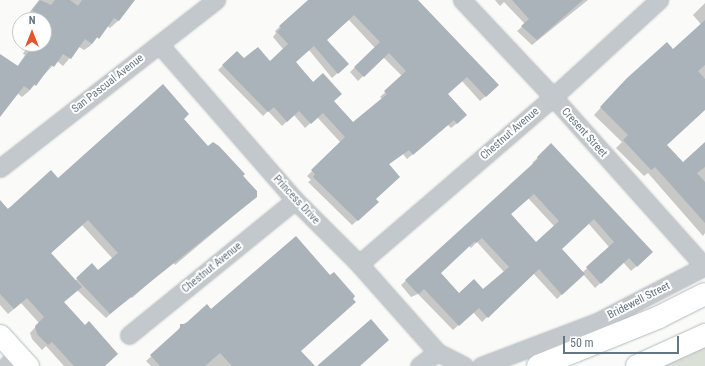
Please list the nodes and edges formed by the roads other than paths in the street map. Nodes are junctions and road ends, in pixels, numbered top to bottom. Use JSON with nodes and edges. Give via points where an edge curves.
{"nodes":[{"id":1,"x":216,"y":0,"type":"edge"},
{"id":2,"x":462,"y":0,"type":"edge"},
{"id":3,"x":659,"y":0,"type":"edge"},
{"id":4,"x":159,"y":44,"type":"junction"},
{"id":5,"x":553,"y":97,"type":"junction"},
{"id":6,"x":0,"y":168,"type":"edge"},
{"id":7,"x":295,"y":200,"type":"junction"},
{"id":8,"x":359,"y":264,"type":"junction"},
{"id":9,"x":705,"y":267,"type":"edge"},
{"id":10,"x":705,"y":294,"type":"edge"},
{"id":11,"x":0,"y":335,"type":"edge"},
{"id":12,"x":129,"y":335,"type":"dead end"},
{"id":13,"x":705,"y":335,"type":"edge"},
{"id":14,"x":437,"y":352,"type":"junction"},
{"id":15,"x":18,"y":362,"type":"edge"},
{"id":16,"x":419,"y":366,"type":"edge"},
{"id":17,"x":464,"y":366,"type":"edge"},
{"id":18,"x":481,"y":366,"type":"edge"},
{"id":19,"x":538,"y":366,"type":"edge"},
{"id":20,"x":637,"y":366,"type":"edge"}],
"edges":[{"from":1,"to":4,"type":"street","name":"San Pascual Avenue"},
{"from":2,"to":5,"type":"street","name":"Cresent Street"},
{"from":3,"to":5,"type":"street","name":"Chestnut Avenue"},
{"from":4,"to":6,"type":"street","name":"San Pascual Avenue"},
{"from":4,"to":7,"type":"street","name":"Princess Drive"},
{"from":5,"to":8,"type":"street","name":"Chestnut Avenue"},
{"from":5,"to":9,"type":"street","name":"Cresent Street"},
{"from":7,"to":8,"type":"street","name":"Princess Drive"},
{"from":7,"to":12,"type":"street","name":"Chestnut Avenue"},
{"from":8,"to":14,"type":"street","name":"Princess Drive"},
{"from":9,"to":18,"type":"street","name":"Bridewell Street","via":[[597,322]]},
{"from":10,"to":19,"type":"highway","via":[[659,317]]},
{"from":11,"to":15,"type":"main road"},
{"from":13,"to":20,"type":"highway"},
{"from":14,"to":16,"type":"street"},
{"from":14,"to":17,"type":"street"}]}
